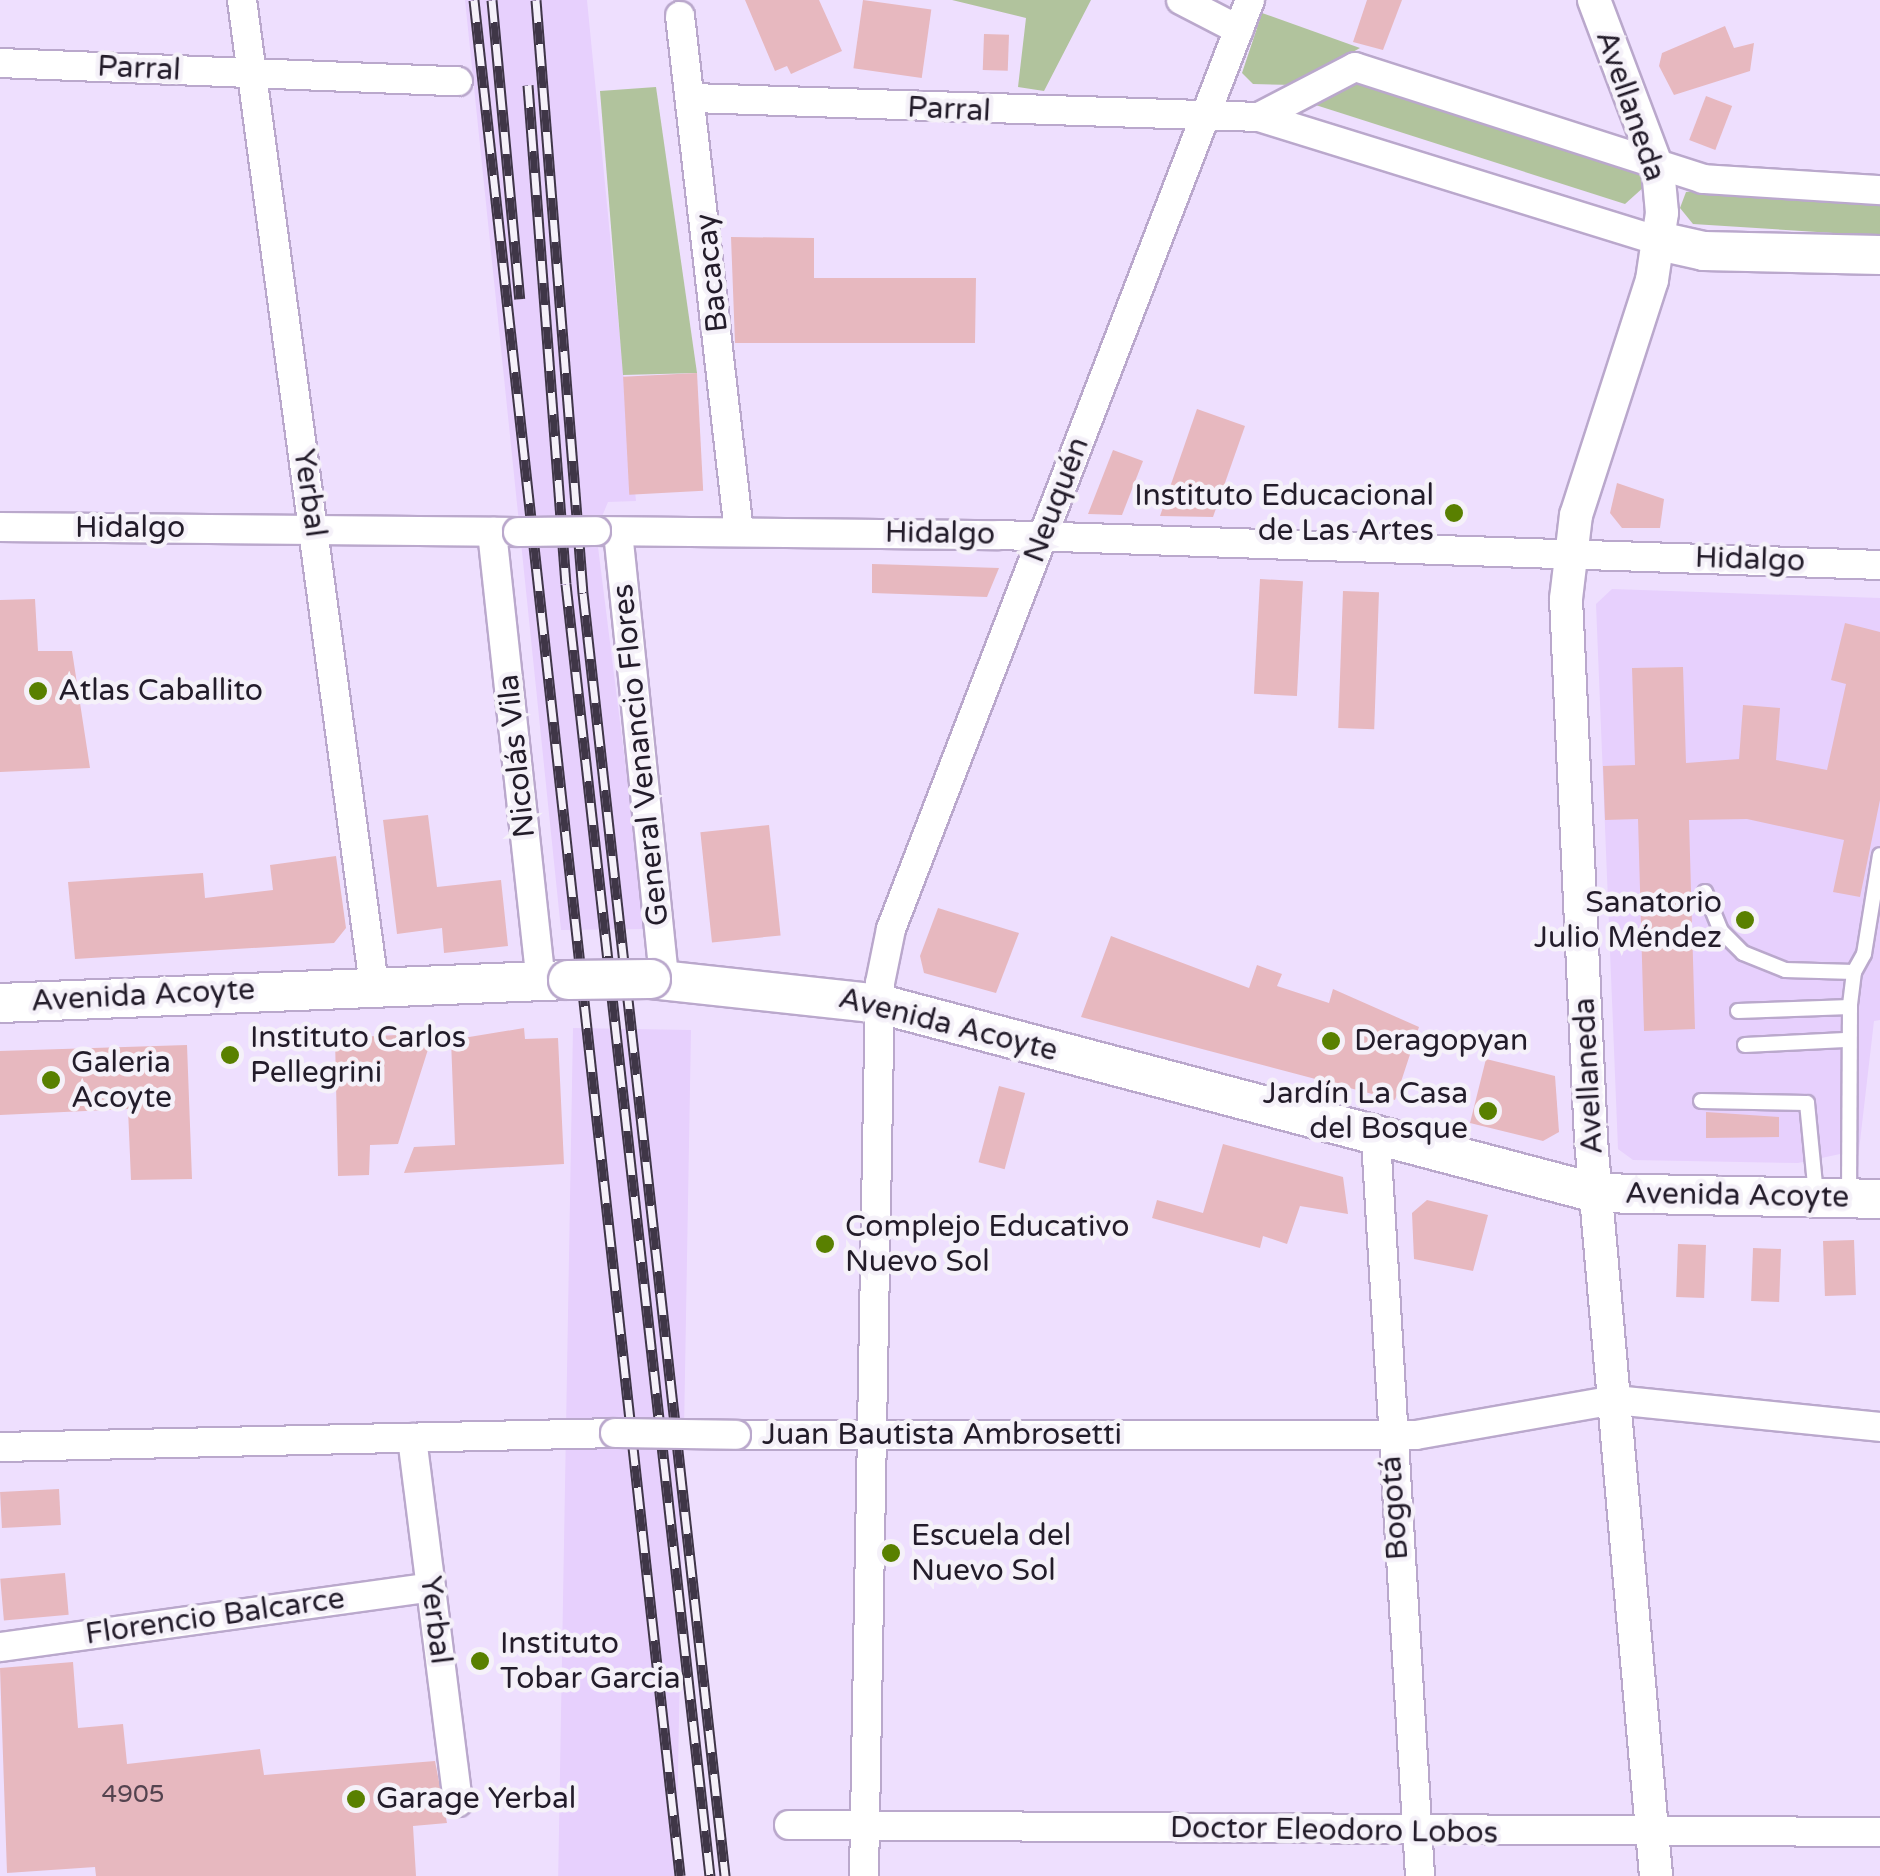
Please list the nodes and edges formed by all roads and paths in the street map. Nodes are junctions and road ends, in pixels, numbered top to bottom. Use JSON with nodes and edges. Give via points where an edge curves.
{"nodes":[{"id":1,"x":242,"y":0,"type":"edge"},
{"id":2,"x":1182,"y":0,"type":"edge"},
{"id":3,"x":1250,"y":0,"type":"edge"},
{"id":4,"x":1594,"y":0,"type":"edge"},
{"id":5,"x":680,"y":16,"type":"dead end"},
{"id":6,"x":1239,"y":30,"type":"junction"},
{"id":7,"x":0,"y":62,"type":"edge"},
{"id":8,"x":252,"y":74,"type":"junction"},
{"id":9,"x":458,"y":81,"type":"dead end"},
{"id":10,"x":693,"y":98,"type":"junction"},
{"id":11,"x":1259,"y":118,"type":"junction"},
{"id":12,"x":1205,"y":120,"type":"junction"},
{"id":13,"x":1658,"y":169,"type":"junction"},
{"id":14,"x":1880,"y":190,"type":"edge"},
{"id":15,"x":1660,"y":240,"type":"junction"},
{"id":16,"x":1880,"y":255,"type":"edge"},
{"id":17,"x":0,"y":527,"type":"edge"},
{"id":18,"x":314,"y":530,"type":"junction"},
{"id":19,"x":505,"y":532,"type":"junction"},
{"id":20,"x":607,"y":532,"type":"junction"},
{"id":21,"x":739,"y":532,"type":"junction"},
{"id":22,"x":1043,"y":539,"type":"junction"},
{"id":23,"x":1568,"y":553,"type":"junction"},
{"id":24,"x":1880,"y":565,"type":"edge"},
{"id":25,"x":1880,"y":855,"type":"edge"},
{"id":26,"x":1705,"y":892,"type":"dead end"},
{"id":27,"x":1854,"y":972,"type":"junction"},
{"id":28,"x":658,"y":979,"type":"junction"},
{"id":29,"x":554,"y":980,"type":"junction"},
{"id":30,"x":374,"y":986,"type":"junction"},
{"id":31,"x":0,"y":1002,"type":"edge"},
{"id":32,"x":880,"y":1004,"type":"junction"},
{"id":33,"x":1850,"y":1007,"type":"junction"},
{"id":34,"x":1738,"y":1010,"type":"dead end"},
{"id":35,"x":1845,"y":1040,"type":"junction"},
{"id":36,"x":1745,"y":1044,"type":"dead end"},
{"id":37,"x":1701,"y":1101,"type":"dead end"},
{"id":38,"x":1376,"y":1139,"type":"junction"},
{"id":39,"x":1596,"y":1192,"type":"junction"},
{"id":40,"x":1848,"y":1199,"type":"edge"},
{"id":41,"x":1615,"y":1400,"type":"junction"},
{"id":42,"x":1880,"y":1427,"type":"edge"},
{"id":43,"x":873,"y":1433,"type":"junction"},
{"id":44,"x":1390,"y":1436,"type":"junction"},
{"id":45,"x":412,"y":1438,"type":"junction"},
{"id":46,"x":0,"y":1447,"type":"edge"},
{"id":47,"x":431,"y":1587,"type":"junction"},
{"id":48,"x":0,"y":1647,"type":"edge"},
{"id":49,"x":458,"y":1802,"type":"dead end"},
{"id":50,"x":788,"y":1826,"type":"dead end"},
{"id":51,"x":864,"y":1826,"type":"junction"},
{"id":52,"x":1416,"y":1832,"type":"junction"},
{"id":53,"x":1880,"y":1832,"type":"edge"},
{"id":54,"x":1652,"y":1833,"type":"junction"},
{"id":55,"x":864,"y":1876,"type":"edge"},
{"id":56,"x":1420,"y":1876,"type":"edge"},
{"id":57,"x":1656,"y":1876,"type":"edge"}],
"edges":[{"from":1,"to":8,"type":"street","name":"Yerbal"},
{"from":2,"to":6,"type":"street"},
{"from":3,"to":6,"type":"street","name":"Neuquén"},
{"from":4,"to":13,"type":"street","name":"Avellaneda"},
{"from":5,"to":10,"type":"street","name":"Bacacay"},
{"from":6,"to":12,"type":"street","name":"Neuquén"},
{"from":7,"to":8,"type":"street","name":"Parral"},
{"from":8,"to":9,"type":"street","name":"Parral"},
{"from":8,"to":18,"type":"street","name":"Yerbal"},
{"from":10,"to":12,"type":"street","name":"Parral"},
{"from":10,"to":21,"type":"street","name":"Bacacay"},
{"from":11,"to":12,"type":"street","name":"Parral"},
{"from":11,"to":13,"type":"street","via":[[1354,67]]},
{"from":11,"to":15,"type":"street"},
{"from":12,"to":22,"type":"street","name":"Neuquén"},
{"from":13,"to":14,"type":"street","via":[[1703,180]]},
{"from":13,"to":15,"type":"street","name":"Avellaneda"},
{"from":15,"to":16,"type":"main road","via":[[1704,251]]},
{"from":15,"to":23,"type":"street","name":"Avellaneda"},
{"from":17,"to":18,"type":"street","name":"Hidalgo"},
{"from":18,"to":19,"type":"street","name":"Hidalgo"},
{"from":18,"to":30,"type":"street","name":"Yerbal"},
{"from":19,"to":20,"type":"street","name":"Hidalgo","bridge":true},
{"from":19,"to":29,"type":"street","name":"Nicolás Vila"},
{"from":20,"to":21,"type":"street","name":"Hidalgo"},
{"from":20,"to":28,"type":"street","name":"General Venancio Flores"},
{"from":21,"to":22,"type":"street","name":"Hidalgo"},
{"from":22,"to":23,"type":"street","name":"Hidalgo"},
{"from":22,"to":32,"type":"street","name":"Neuquén","via":[[891,929]]},
{"from":23,"to":24,"type":"street","name":"Hidalgo"},
{"from":23,"to":39,"type":"street","name":"Avellaneda"},
{"from":25,"to":27,"type":"lane","via":[[1864,954]]},
{"from":26,"to":27,"type":"lane","via":[[1722,931],[1743,953],[1785,970]]},
{"from":27,"to":33,"type":"lane"},
{"from":28,"to":29,"type":"main road","name":"Avenida Acoyte","bridge":true},
{"from":28,"to":32,"type":"main road","name":"Avenida Acoyte"},
{"from":29,"to":30,"type":"main road","name":"Avenida Acoyte"},
{"from":30,"to":31,"type":"main road","name":"Avenida Acoyte"},
{"from":32,"to":38,"type":"main road","name":"Avenida Acoyte"},
{"from":32,"to":43,"type":"street","name":"Neuquén"},
{"from":33,"to":34,"type":"lane"},
{"from":33,"to":35,"type":"lane"},
{"from":35,"to":36,"type":"lane"},
{"from":35,"to":40,"type":"lane"},
{"from":37,"to":40,"type":"lane","via":[[1807,1102]]},
{"from":38,"to":39,"type":"main road","name":"Avenida Acoyte"},
{"from":38,"to":44,"type":"street","name":"Bogotá"},
{"from":39,"to":40,"type":"main road","name":"Avenida Acoyte"},
{"from":39,"to":41,"type":"street","name":"Avellaneda"},
{"from":41,"to":42,"type":"street","name":"Juan Bautista Ambrosetti"},
{"from":41,"to":44,"type":"street","name":"Juan Bautista Ambrosetti"},
{"from":41,"to":54,"type":"street","name":"Avellaneda"},
{"from":43,"to":44,"type":"street","name":"Juan Bautista Ambrosetti"},
{"from":43,"to":45,"type":"street","name":"Juan Bautista Ambrosetti","bridge":true},
{"from":43,"to":51,"type":"street","name":"Neuquén"},
{"from":44,"to":52,"type":"street","name":"Bogotá"},
{"from":45,"to":46,"type":"street","name":"Juan Bautista Ambrosetti"},
{"from":45,"to":47,"type":"street","name":"Yerbal"},
{"from":47,"to":48,"type":"street","name":"Florencio Balcarce"},
{"from":47,"to":49,"type":"street","name":"Yerbal"},
{"from":50,"to":51,"type":"street","name":"Doctor Eleodoro Lobos"},
{"from":51,"to":52,"type":"street","name":"Doctor Eleodoro Lobos"},
{"from":51,"to":55,"type":"street","name":"Neuquén"},
{"from":52,"to":54,"type":"street","name":"Doctor Eleodoro Lobos"},
{"from":52,"to":56,"type":"street","name":"Bogotá"},
{"from":53,"to":54,"type":"street","name":"Doctor Eleodoro Lobos"},
{"from":54,"to":57,"type":"street","name":"Avellaneda"}]}
